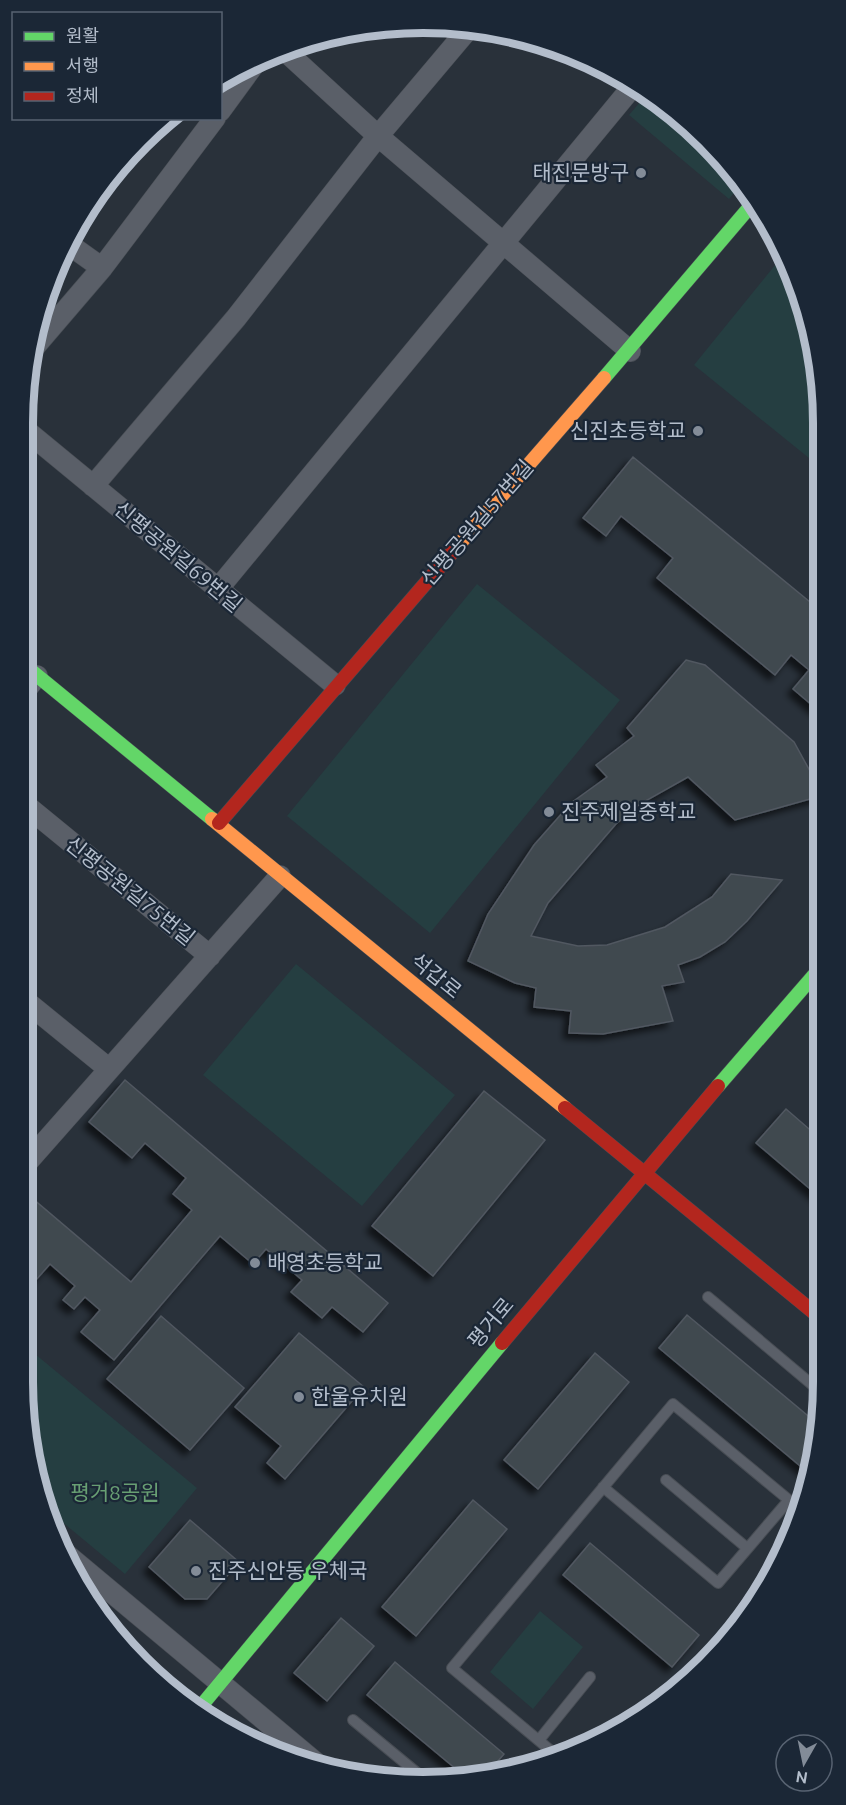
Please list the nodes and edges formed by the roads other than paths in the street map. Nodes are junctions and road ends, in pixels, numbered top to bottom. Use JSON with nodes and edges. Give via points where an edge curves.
{"nodes":[{"id":1,"x":463,"y":35,"type":"edge"},
{"id":2,"x":291,"y":57,"type":"edge"},
{"id":3,"x":246,"y":76,"type":"edge"},
{"id":4,"x":628,"y":92,"type":"edge"},
{"id":5,"x":222,"y":108,"type":"edge"},
{"id":6,"x":213,"y":120,"type":"edge"},
{"id":7,"x":378,"y":135,"type":"junction"},
{"id":8,"x":749,"y":208,"type":"edge"},
{"id":9,"x":503,"y":243,"type":"junction"},
{"id":10,"x":74,"y":248,"type":"edge"},
{"id":11,"x":102,"y":268,"type":"junction"},
{"id":12,"x":42,"y":338,"type":"edge"},
{"id":13,"x":630,"y":351,"type":"junction"},
{"id":14,"x":33,"y":437,"type":"edge"},
{"id":15,"x":93,"y":486,"type":"junction"},
{"id":16,"x":218,"y":590,"type":"junction"},
{"id":17,"x":33,"y":672,"type":"edge"},
{"id":18,"x":335,"y":685,"type":"junction"},
{"id":19,"x":33,"y":812,"type":"edge"},
{"id":20,"x":219,"y":823,"type":"junction"},
{"id":21,"x":280,"y":876,"type":"junction"},
{"id":22,"x":210,"y":956,"type":"junction"},
{"id":23,"x":813,"y":976,"type":"edge"},
{"id":24,"x":33,"y":1008,"type":"edge"},
{"id":25,"x":109,"y":1069,"type":"junction"},
{"id":26,"x":33,"y":1155,"type":"edge"},
{"id":27,"x":644,"y":1172,"type":"junction"},
{"id":28,"x":708,"y":1297,"type":"dead end"},
{"id":29,"x":813,"y":1312,"type":"edge"},
{"id":30,"x":813,"y":1385,"type":"edge"},
{"id":31,"x":666,"y":1480,"type":"dead end"},
{"id":32,"x":603,"y":1487,"type":"junction"},
{"id":33,"x":789,"y":1500,"type":"junction"},
{"id":34,"x":793,"y":1503,"type":"edge"},
{"id":35,"x":747,"y":1548,"type":"junction"},
{"id":36,"x":78,"y":1563,"type":"edge"},
{"id":37,"x":590,"y":1677,"type":"dead end"},
{"id":38,"x":220,"y":1682,"type":"junction"},
{"id":39,"x":203,"y":1704,"type":"edge"},
{"id":40,"x":353,"y":1720,"type":"dead end"},
{"id":41,"x":538,"y":1740,"type":"junction"},
{"id":42,"x":550,"y":1750,"type":"edge"},
{"id":43,"x":304,"y":1753,"type":"edge"},
{"id":44,"x":416,"y":1772,"type":"edge"}],
"edges":[{"from":1,"to":7,"type":"street"},
{"from":2,"to":7,"type":"street"},
{"from":3,"to":5,"type":"street"},
{"from":4,"to":9,"type":"street"},
{"from":6,"to":11,"type":"street"},
{"from":7,"to":9,"type":"street"},
{"from":7,"to":15,"type":"street","via":[[236,318]]},
{"from":8,"to":13,"type":"street","name":"신평공원길57번길"},
{"from":9,"to":13,"type":"street"},
{"from":9,"to":16,"type":"street"},
{"from":10,"to":11,"type":"street"},
{"from":11,"to":12,"type":"street"},
{"from":13,"to":18,"type":"street","name":"신평공원길57번길"},
{"from":14,"to":15,"type":"street","name":"신평공원길69번길"},
{"from":15,"to":16,"type":"street","name":"신평공원길69번길"},
{"from":16,"to":18,"type":"street","name":"신평공원길69번길"},
{"from":17,"to":20,"type":"street","name":"석갑로"},
{"from":18,"to":20,"type":"street","name":"신평공원길57번길"},
{"from":19,"to":22,"type":"street","name":"신평공원길75번길"},
{"from":20,"to":21,"type":"street","name":"석갑로"},
{"from":21,"to":22,"type":"street"},
{"from":21,"to":27,"type":"street","name":"석갑로"},
{"from":22,"to":25,"type":"street"},
{"from":23,"to":27,"type":"street","name":"평거로"},
{"from":24,"to":25,"type":"street"},
{"from":25,"to":26,"type":"street"},
{"from":27,"to":29,"type":"street","name":"석갑로"},
{"from":27,"to":38,"type":"street","name":"평거로"},
{"from":28,"to":30,"type":"lane"},
{"from":31,"to":35,"type":"lane"},
{"from":32,"to":33,"type":"lane","via":[[673,1404]]},
{"from":32,"to":35,"type":"lane","via":[[717,1583]]},
{"from":32,"to":41,"type":"lane","via":[[452,1668]]},
{"from":33,"to":34,"type":"lane"},
{"from":33,"to":35,"type":"lane"},
{"from":36,"to":38,"type":"street"},
{"from":37,"to":41,"type":"lane"},
{"from":38,"to":39,"type":"street","name":"평거로"},
{"from":38,"to":43,"type":"street"},
{"from":40,"to":44,"type":"lane"},
{"from":41,"to":42,"type":"lane"}]}
